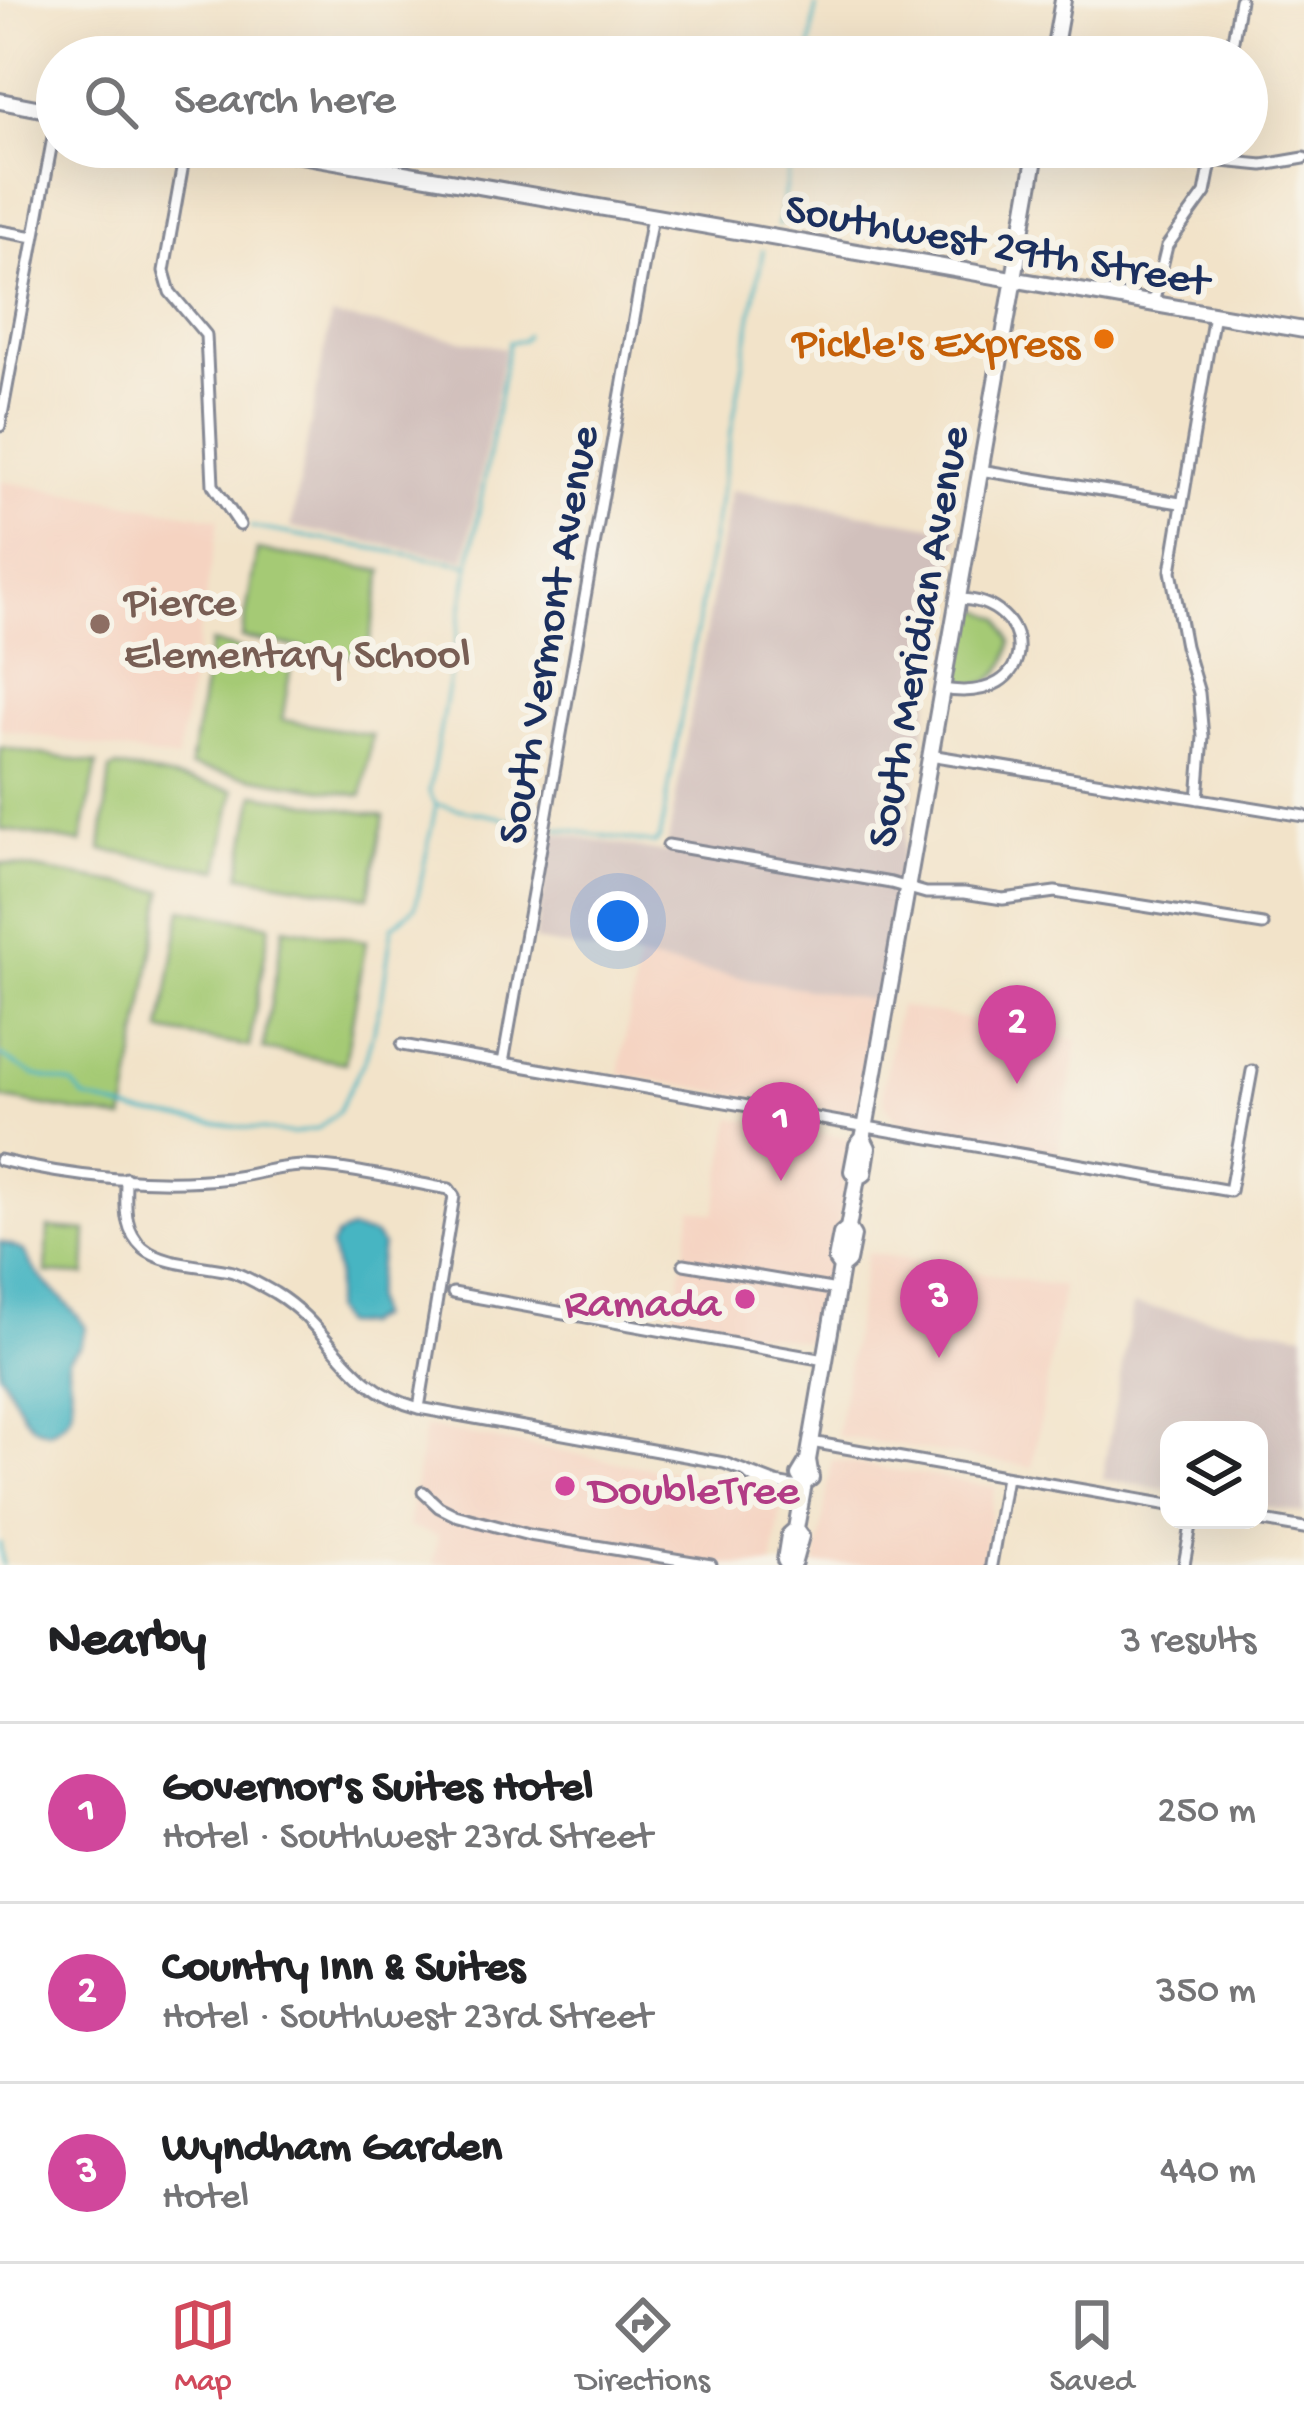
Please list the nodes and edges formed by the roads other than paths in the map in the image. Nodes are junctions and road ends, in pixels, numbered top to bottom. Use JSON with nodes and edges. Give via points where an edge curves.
{"nodes":[{"id":1,"x":1063,"y":0,"type":"edge"},
{"id":2,"x":1240,"y":0,"type":"edge"},
{"id":3,"x":1057,"y":36,"type":"edge"},
{"id":4,"x":1234,"y":36,"type":"edge"},
{"id":5,"x":0,"y":101,"type":"edge"},
{"id":6,"x":36,"y":109,"type":"edge"},
{"id":7,"x":1304,"y":158,"type":"edge"},
{"id":8,"x":1268,"y":164,"type":"edge"},
{"id":9,"x":47,"y":168,"type":"edge"},
{"id":10,"x":182,"y":168,"type":"edge"},
{"id":11,"x":374,"y":168,"type":"edge"},
{"id":12,"x":1033,"y":168,"type":"edge"},
{"id":13,"x":1210,"y":168,"type":"edge"},
{"id":14,"x":652,"y":217,"type":"junction"},
{"id":15,"x":0,"y":231,"type":"edge"},
{"id":16,"x":34,"y":238,"type":"junction"},
{"id":17,"x":1013,"y":281,"type":"junction"},
{"id":18,"x":1153,"y":304,"type":"junction"},
{"id":19,"x":1214,"y":314,"type":"junction"},
{"id":20,"x":1304,"y":330,"type":"edge"},
{"id":21,"x":6,"y":359,"type":"edge"},
{"id":22,"x":0,"y":426,"type":"edge"},
{"id":23,"x":980,"y":470,"type":"junction"},
{"id":24,"x":1180,"y":503,"type":"junction"},
{"id":25,"x":233,"y":521,"type":"dead end"},
{"id":26,"x":957,"y":598,"type":"junction"},
{"id":27,"x":942,"y":689,"type":"junction"},
{"id":28,"x":930,"y":755,"type":"junction"},
{"id":29,"x":1198,"y":799,"type":"junction"},
{"id":30,"x":1304,"y":816,"type":"edge"},
{"id":31,"x":668,"y":845,"type":"dead end"},
{"id":32,"x":908,"y":888,"type":"junction"},
{"id":33,"x":1263,"y":925,"type":"dead end"},
{"id":34,"x":402,"y":1045,"type":"dead end"},
{"id":35,"x":503,"y":1063,"type":"junction"},
{"id":36,"x":1252,"y":1071,"type":"dead end"},
{"id":37,"x":864,"y":1134,"type":"junction"},
{"id":38,"x":0,"y":1160,"type":"edge"},
{"id":39,"x":126,"y":1178,"type":"junction"},
{"id":40,"x":684,"y":1264,"type":"dead end"},
{"id":41,"x":838,"y":1290,"type":"junction"},
{"id":42,"x":453,"y":1293,"type":"dead end"},
{"id":43,"x":825,"y":1360,"type":"junction"},
{"id":44,"x":418,"y":1408,"type":"junction"},
{"id":45,"x":811,"y":1442,"type":"junction"},
{"id":46,"x":1006,"y":1477,"type":"junction"},
{"id":47,"x":803,"y":1490,"type":"junction"},
{"id":48,"x":423,"y":1492,"type":"dead end"},
{"id":49,"x":1160,"y":1503,"type":"edge"},
{"id":50,"x":1268,"y":1522,"type":"edge"},
{"id":51,"x":1304,"y":1528,"type":"edge"},
{"id":52,"x":1190,"y":1529,"type":"edge"},
{"id":53,"x":711,"y":1565,"type":"edge"},
{"id":54,"x":790,"y":1565,"type":"edge"},
{"id":55,"x":991,"y":1565,"type":"edge"},
{"id":56,"x":1184,"y":1565,"type":"edge"}],
"edges":[{"from":1,"to":3,"type":"main road"},
{"from":2,"to":4,"type":"street"},
{"from":5,"to":6,"type":"main road"},
{"from":7,"to":8,"type":"street"},
{"from":9,"to":16,"type":"street"},
{"from":10,"to":25,"type":"street","via":[[164,272],[208,342],[211,473]]},
{"from":11,"to":14,"type":"main road","name":"Southwest 29th Street"},
{"from":12,"to":17,"type":"main road","name":"South Meridian Avenue"},
{"from":13,"to":18,"type":"street","via":[[1198,208],[1167,246]]},
{"from":14,"to":17,"type":"main road","name":"Southwest 29th Street"},
{"from":14,"to":35,"type":"street","name":"South Vermont Avenue"},
{"from":15,"to":16,"type":"street"},
{"from":16,"to":21,"type":"street"},
{"from":17,"to":18,"type":"main road","name":"Southwest 29th Street"},
{"from":17,"to":23,"type":"main road","name":"South Meridian Avenue"},
{"from":18,"to":19,"type":"main road","name":"Southwest 29th Street"},
{"from":19,"to":20,"type":"main road","name":"Southwest 29th Street"},
{"from":19,"to":24,"type":"street"},
{"from":21,"to":22,"type":"street"},
{"from":23,"to":24,"type":"street"},
{"from":23,"to":26,"type":"main road","name":"South Meridian Avenue"},
{"from":24,"to":29,"type":"street","via":[[1171,571],[1202,715]]},
{"from":26,"to":27,"type":"main road","name":"South Meridian Avenue"},
{"from":26,"to":27,"type":"street","via":[[999,610],[1019,649],[1002,682],[988,690]]},
{"from":27,"to":28,"type":"main road","name":"South Meridian Avenue"},
{"from":28,"to":29,"type":"street"},
{"from":28,"to":32,"type":"main road","name":"South Meridian Avenue"},
{"from":29,"to":30,"type":"street"},
{"from":31,"to":32,"type":"street"},
{"from":32,"to":33,"type":"street","via":[[1003,899],[1055,892]]},
{"from":32,"to":37,"type":"main road","name":"South Meridian Avenue"},
{"from":34,"to":35,"type":"street"},
{"from":35,"to":37,"type":"street"},
{"from":36,"to":37,"type":"street","via":[[1230,1191]]},
{"from":37,"to":41,"type":"main road","name":"South Meridian Avenue","via":[[864,1174]]},
{"from":38,"to":39,"type":"street"},
{"from":39,"to":44,"type":"street","via":[[129,1231],[143,1248],[260,1284],[301,1312],[374,1389]]},
{"from":39,"to":44,"type":"street","via":[[233,1178],[298,1166],[449,1189]]},
{"from":40,"to":41,"type":"street"},
{"from":41,"to":43,"type":"main road","name":"South Meridian Avenue"},
{"from":42,"to":43,"type":"street"},
{"from":43,"to":45,"type":"main road","name":"South Meridian Avenue"},
{"from":44,"to":47,"type":"street","via":[[740,1468]]},
{"from":45,"to":46,"type":"street"},
{"from":45,"to":47,"type":"main road","name":"South Meridian Avenue","via":[[813,1468]]},
{"from":46,"to":49,"type":"street"},
{"from":46,"to":55,"type":"street"},
{"from":47,"to":54,"type":"main road","name":"South Meridian Avenue","via":[[801,1537]]},
{"from":48,"to":53,"type":"street","via":[[455,1515],[530,1535]]},
{"from":50,"to":51,"type":"street"},
{"from":52,"to":56,"type":"street"}]}
